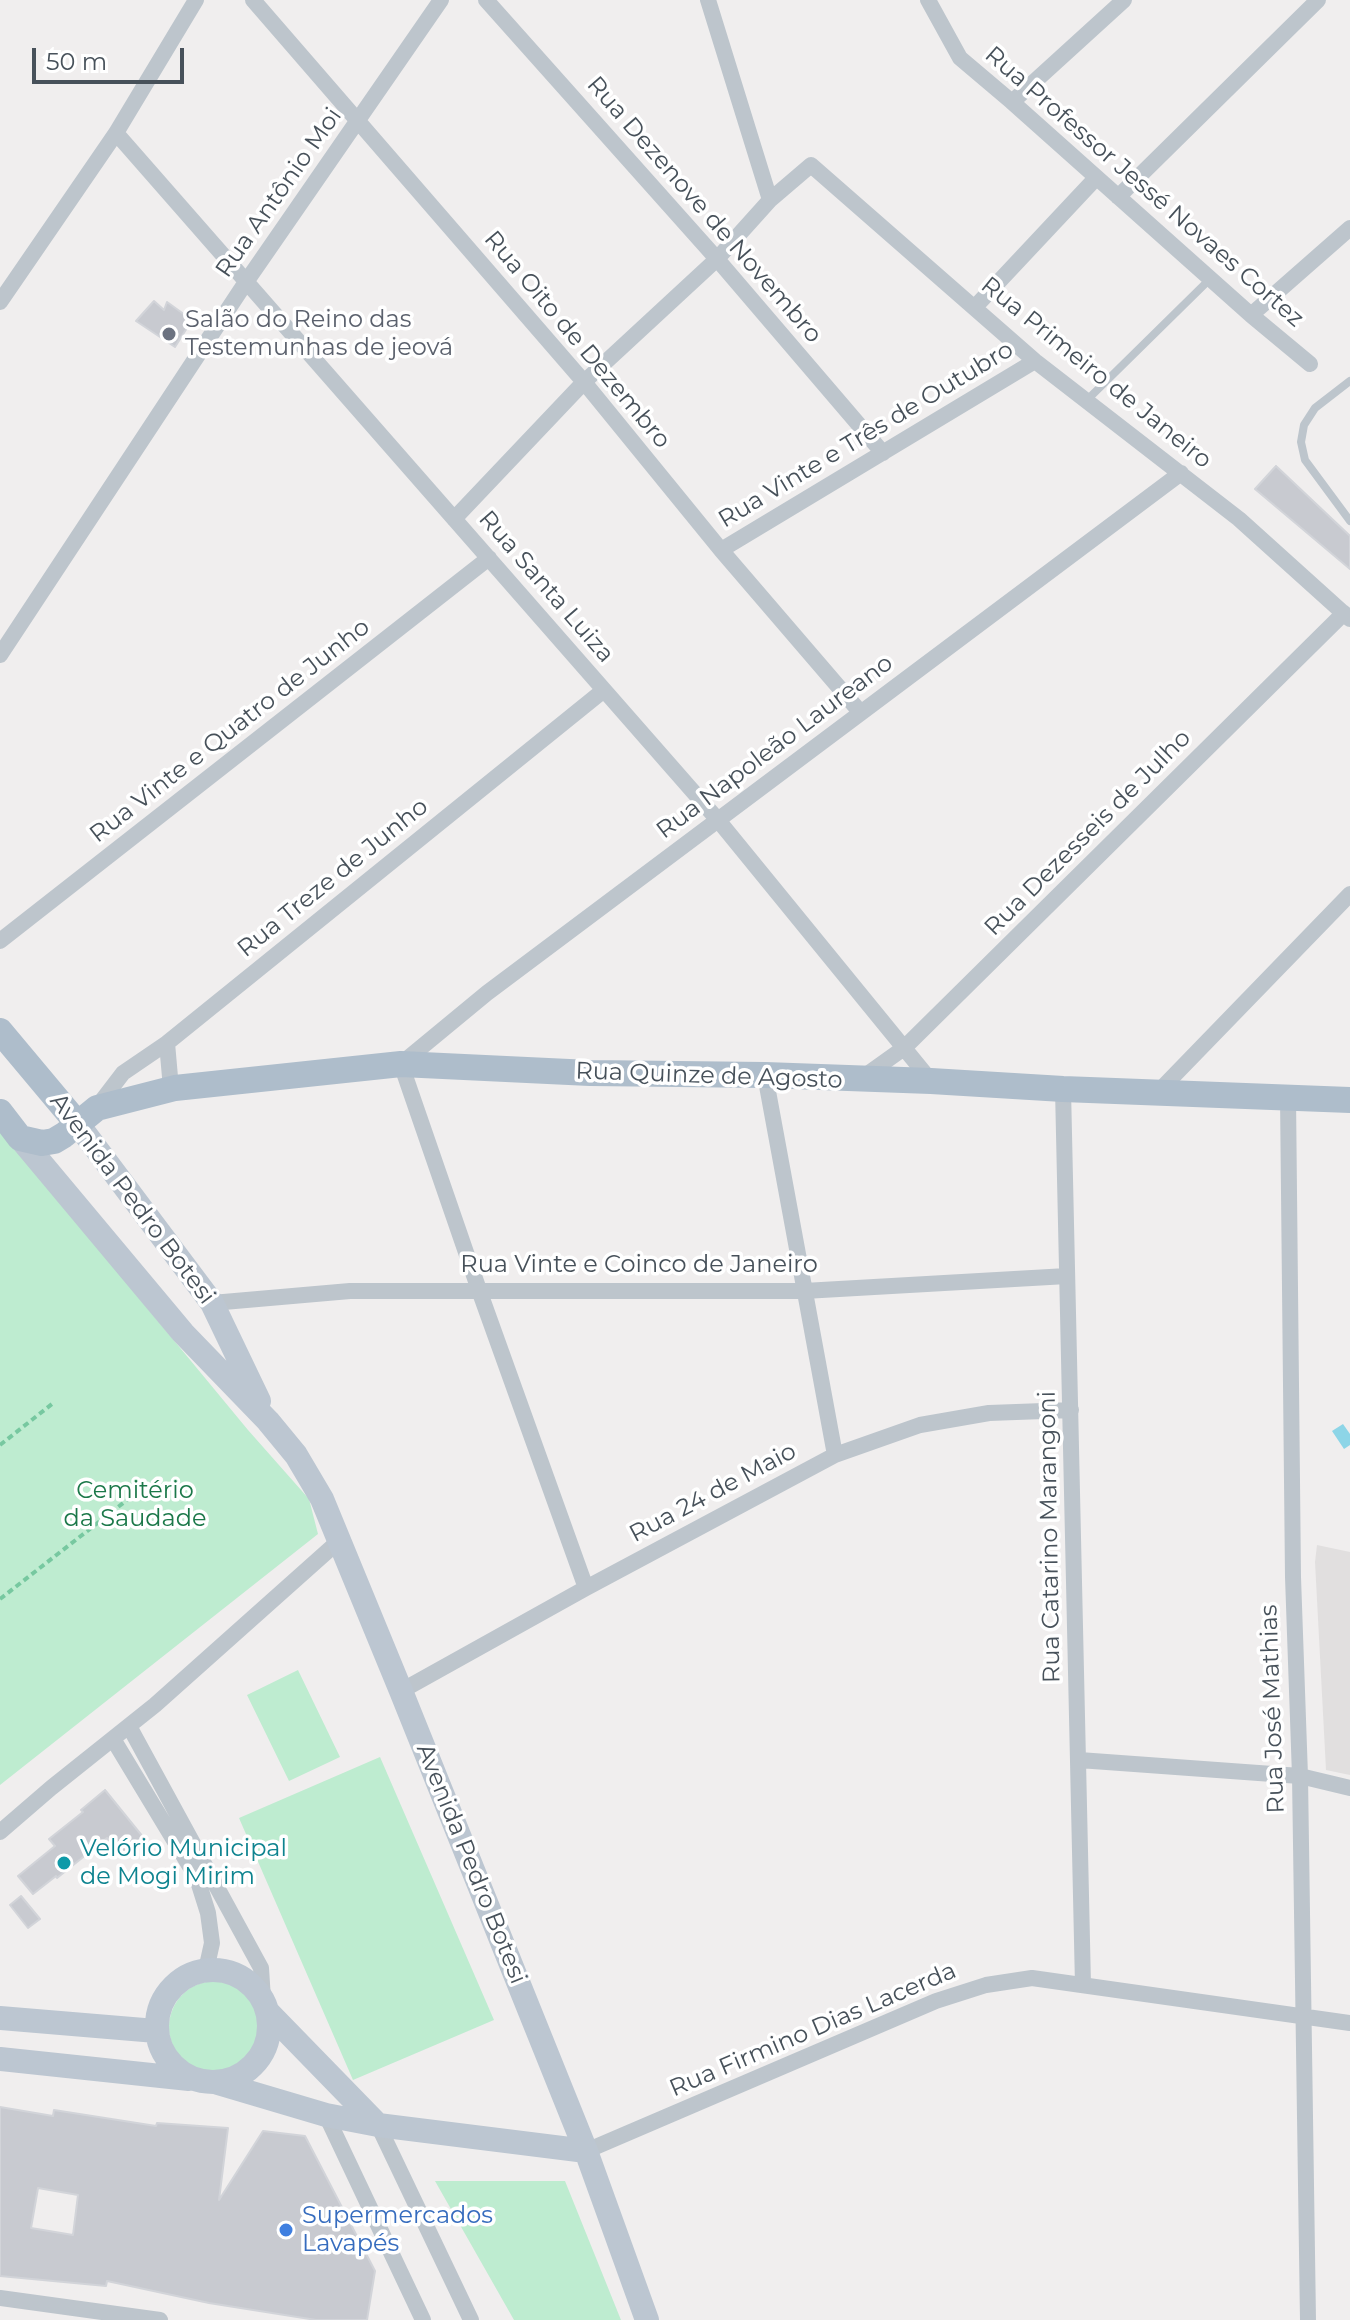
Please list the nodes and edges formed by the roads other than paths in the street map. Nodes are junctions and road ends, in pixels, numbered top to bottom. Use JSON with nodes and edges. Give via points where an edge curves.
{"nodes":[{"id":1,"x":196,"y":0,"type":"edge"},
{"id":2,"x":253,"y":0,"type":"edge"},
{"id":3,"x":441,"y":0,"type":"edge"},
{"id":4,"x":486,"y":0,"type":"edge"},
{"id":5,"x":928,"y":0,"type":"edge"},
{"id":6,"x":1124,"y":0,"type":"edge"},
{"id":7,"x":1318,"y":0,"type":"edge"},
{"id":8,"x":710,"y":1,"type":"edge"},
{"id":9,"x":1012,"y":102,"type":"junction"},
{"id":10,"x":357,"y":121,"type":"junction"},
{"id":11,"x":116,"y":133,"type":"junction"},
{"id":12,"x":1096,"y":178,"type":"junction"},
{"id":13,"x":1118,"y":197,"type":"junction"},
{"id":14,"x":770,"y":200,"type":"junction"},
{"id":15,"x":1350,"y":228,"type":"edge"},
{"id":16,"x":717,"y":259,"type":"junction"},
{"id":17,"x":1210,"y":279,"type":"junction"},
{"id":18,"x":246,"y":282,"type":"junction"},
{"id":19,"x":0,"y":302,"type":"edge"},
{"id":20,"x":975,"y":307,"type":"junction"},
{"id":21,"x":1251,"y":315,"type":"junction"},
{"id":22,"x":1035,"y":361,"type":"junction"},
{"id":23,"x":1310,"y":364,"type":"dead end"},
{"id":24,"x":1350,"y":381,"type":"edge"},
{"id":25,"x":584,"y":382,"type":"junction"},
{"id":26,"x":1087,"y":400,"type":"junction"},
{"id":27,"x":883,"y":453,"type":"junction"},
{"id":28,"x":1181,"y":473,"type":"junction"},
{"id":29,"x":454,"y":519,"type":"junction"},
{"id":30,"x":1350,"y":521,"type":"edge"},
{"id":31,"x":721,"y":550,"type":"junction"},
{"id":32,"x":489,"y":558,"type":"junction"},
{"id":33,"x":1347,"y":616,"type":"edge"},
{"id":34,"x":0,"y":655,"type":"edge"},
{"id":35,"x":604,"y":690,"type":"junction"},
{"id":36,"x":861,"y":713,"type":"junction"},
{"id":37,"x":718,"y":820,"type":"junction"},
{"id":38,"x":1350,"y":894,"type":"edge"},
{"id":39,"x":0,"y":941,"type":"edge"},
{"id":40,"x":0,"y":1031,"type":"edge"},
{"id":41,"x":167,"y":1043,"type":"junction"},
{"id":42,"x":904,"y":1048,"type":"junction"},
{"id":43,"x":401,"y":1064,"type":"junction"},
{"id":44,"x":765,"y":1075,"type":"junction"},
{"id":45,"x":859,"y":1080,"type":"junction"},
{"id":46,"x":931,"y":1081,"type":"junction"},
{"id":47,"x":175,"y":1088,"type":"junction"},
{"id":48,"x":1063,"y":1089,"type":"junction"},
{"id":49,"x":1159,"y":1091,"type":"junction"},
{"id":50,"x":1288,"y":1096,"type":"junction"},
{"id":51,"x":1350,"y":1100,"type":"edge"},
{"id":52,"x":0,"y":1112,"type":"edge"},
{"id":53,"x":87,"y":1116,"type":"junction"},
{"id":54,"x":20,"y":1138,"type":"junction"},
{"id":55,"x":1067,"y":1276,"type":"junction"},
{"id":56,"x":479,"y":1290,"type":"junction"},
{"id":57,"x":804,"y":1291,"type":"junction"},
{"id":58,"x":212,"y":1303,"type":"junction"},
{"id":59,"x":1071,"y":1410,"type":"junction"},
{"id":60,"x":268,"y":1421,"type":"junction"},
{"id":61,"x":835,"y":1455,"type":"junction"},
{"id":62,"x":340,"y":1540,"type":"junction"},
{"id":63,"x":586,"y":1588,"type":"junction"},
{"id":64,"x":401,"y":1691,"type":"junction"},
{"id":65,"x":129,"y":1726,"type":"junction"},
{"id":66,"x":113,"y":1739,"type":"junction"},
{"id":67,"x":1079,"y":1760,"type":"junction"},
{"id":68,"x":1300,"y":1776,"type":"junction"},
{"id":69,"x":1350,"y":1788,"type":"edge"},
{"id":70,"x":0,"y":1832,"type":"edge"},
{"id":71,"x":206,"y":1970,"type":"junction"},
{"id":72,"x":1083,"y":1985,"type":"junction"},
{"id":73,"x":265,"y":2006,"type":"junction"},
{"id":74,"x":0,"y":2018,"type":"edge"},
{"id":75,"x":1303,"y":2018,"type":"junction"},
{"id":76,"x":1350,"y":2023,"type":"edge"},
{"id":77,"x":156,"y":2031,"type":"junction"},
{"id":78,"x":0,"y":2059,"type":"edge"},
{"id":79,"x":192,"y":2079,"type":"junction"},
{"id":80,"x":218,"y":2083,"type":"junction"},
{"id":81,"x":326,"y":2115,"type":"junction"},
{"id":82,"x":378,"y":2125,"type":"junction"},
{"id":83,"x":586,"y":2151,"type":"junction"},
{"id":84,"x":0,"y":2298,"type":"edge"},
{"id":85,"x":160,"y":2320,"type":"edge"},
{"id":86,"x":423,"y":2320,"type":"edge"},
{"id":87,"x":471,"y":2320,"type":"edge"},
{"id":88,"x":647,"y":2320,"type":"edge"},
{"id":89,"x":1308,"y":2320,"type":"edge"}],
"edges":[{"from":1,"to":11,"type":"street"},
{"from":2,"to":10,"type":"street","name":"Rua Oito de Dezembro"},
{"from":3,"to":10,"type":"street","name":"Rua Antônio Moi"},
{"from":4,"to":16,"type":"street","name":"Rua Dezenove de Novembro"},
{"from":5,"to":9,"type":"street","name":"Rua Professor Jessé Novaes Cortez","via":[[960,58]]},
{"from":6,"to":9,"type":"street"},
{"from":7,"to":13,"type":"street"},
{"from":8,"to":14,"type":"street"},
{"from":9,"to":12,"type":"street","name":"Rua Professor Jessé Novaes Cortez"},
{"from":10,"to":18,"type":"street","name":"Rua Antônio Moi"},
{"from":10,"to":25,"type":"street","name":"Rua Oito de Dezembro"},
{"from":11,"to":18,"type":"street","name":"Rua Santa Luiza"},
{"from":11,"to":19,"type":"street"},
{"from":12,"to":13,"type":"street","name":"Rua Professor Jessé Novaes Cortez"},
{"from":12,"to":20,"type":"street"},
{"from":13,"to":17,"type":"street","name":"Rua Professor Jessé Novaes Cortez"},
{"from":14,"to":16,"type":"street"},
{"from":14,"to":20,"type":"street","name":"Rua Primeiro de Janeiro","via":[[811,165]]},
{"from":15,"to":21,"type":"street"},
{"from":16,"to":25,"type":"street"},
{"from":16,"to":27,"type":"street","name":"Rua Dezenove de Novembro"},
{"from":17,"to":21,"type":"street","name":"Rua Professor Jessé Novaes Cortez"},
{"from":17,"to":26,"type":"lane"},
{"from":18,"to":29,"type":"street","name":"Rua Santa Luiza"},
{"from":18,"to":34,"type":"street","name":"Rua Antônio Moi"},
{"from":20,"to":22,"type":"street","name":"Rua Primeiro de Janeiro"},
{"from":21,"to":23,"type":"street","name":"Rua Professor Jessé Novaes Cortez"},
{"from":22,"to":26,"type":"street","name":"Rua Primeiro de Janeiro"},
{"from":22,"to":27,"type":"street","name":"Rua Vinte e Três de Outubro"},
{"from":24,"to":30,"type":"lane","via":[[1315,408],[1301,442],[1305,460]]},
{"from":25,"to":29,"type":"street"},
{"from":25,"to":31,"type":"street","name":"Rua Oito de Dezembro"},
{"from":26,"to":28,"type":"street","name":"Rua Primeiro de Janeiro"},
{"from":27,"to":31,"type":"street","name":"Rua Vinte e Três de Outubro"},
{"from":28,"to":33,"type":"street","name":"Rua Primeiro de Janeiro"},
{"from":28,"to":36,"type":"street","name":"Rua Napoleão Laureano"},
{"from":29,"to":32,"type":"street","name":"Rua Santa Luiza"},
{"from":31,"to":36,"type":"street","name":"Rua Oito de Dezembro"},
{"from":32,"to":35,"type":"street","name":"Rua Santa Luiza"},
{"from":32,"to":39,"type":"street","name":"Rua Vinte e Quatro de Junho"},
{"from":33,"to":42,"type":"street","name":"Rua Dezesseis de Julho"},
{"from":35,"to":37,"type":"street","name":"Rua Santa Luiza"},
{"from":35,"to":41,"type":"street","name":"Rua Treze de Junho"},
{"from":36,"to":37,"type":"street","name":"Rua Napoleão Laureano"},
{"from":37,"to":42,"type":"street","name":"Rua Santa Luiza"},
{"from":37,"to":43,"type":"street","name":"Rua Napoleão Laureano"},
{"from":38,"to":49,"type":"street"},
{"from":40,"to":53,"type":"main road","name":"Avenida Pedro Botesi"},
{"from":41,"to":47,"type":"street"},
{"from":41,"to":53,"type":"street","name":"Rua Treze de Junho","via":[[123,1073]]},
{"from":42,"to":45,"type":"street","name":"Rua Dezesseis de Julho"},
{"from":42,"to":46,"type":"street","name":"Rua Santa Luiza"},
{"from":43,"to":44,"type":"main road","name":"Rua Quinze de Agosto"},
{"from":43,"to":47,"type":"main road","name":"Rua Quinze de Agosto"},
{"from":43,"to":56,"type":"street"},
{"from":44,"to":45,"type":"main road","name":"Rua Quinze de Agosto"},
{"from":44,"to":57,"type":"street"},
{"from":45,"to":46,"type":"main road","name":"Rua Quinze de Agosto"},
{"from":46,"to":48,"type":"main road","name":"Rua Quinze de Agosto"},
{"from":47,"to":53,"type":"main road","name":"Rua Quinze de Agosto"},
{"from":48,"to":49,"type":"main road","name":"Rua Quinze de Agosto"},
{"from":48,"to":55,"type":"street","name":"Rua Catarino Marangoni"},
{"from":49,"to":50,"type":"main road","name":"Rua Quinze de Agosto"},
{"from":50,"to":51,"type":"main road","name":"Rua Quinze de Agosto"},
{"from":50,"to":68,"type":"street","name":"Rua José Mathias"},
{"from":52,"to":54,"type":"main road","name":"Avenida Pedro Botesi"},
{"from":53,"to":54,"type":"main road","name":"Rua Quinze de Agosto","via":[[54,1141]]},
{"from":53,"to":58,"type":"main road","name":"Avenida Pedro Botesi"},
{"from":54,"to":60,"type":"main road","name":"Avenida Pedro Botesi","via":[[183,1333]]},
{"from":55,"to":57,"type":"street","name":"Rua Vinte e Coinco de Janeiro"},
{"from":55,"to":59,"type":"street","name":"Rua Catarino Marangoni"},
{"from":56,"to":57,"type":"street","name":"Rua Vinte e Coinco de Janeiro"},
{"from":56,"to":58,"type":"street","name":"Rua Vinte e Coinco de Janeiro","via":[[350,1291]]},
{"from":56,"to":63,"type":"street"},
{"from":57,"to":61,"type":"street"},
{"from":58,"to":60,"type":"main road","name":"Avenida Pedro Botesi"},
{"from":59,"to":61,"type":"street","name":"Rua 24 de Maio","via":[[989,1413],[920,1425]]},
{"from":59,"to":67,"type":"street","name":"Rua Catarino Marangoni"},
{"from":60,"to":62,"type":"main road","name":"Avenida Pedro Botesi","via":[[296,1455]]},
{"from":61,"to":63,"type":"street","name":"Rua 24 de Maio"},
{"from":62,"to":64,"type":"main road","name":"Avenida Pedro Botesi"},
{"from":62,"to":65,"type":"street"},
{"from":63,"to":64,"type":"street","name":"Rua 24 de Maio"},
{"from":64,"to":83,"type":"main road","name":"Avenida Pedro Botesi"},
{"from":65,"to":66,"type":"street"},
{"from":65,"to":73,"type":"street","via":[[261,1968]]},
{"from":66,"to":70,"type":"street"},
{"from":66,"to":71,"type":"street","via":[[197,1878],[212,1943]]},
{"from":67,"to":68,"type":"street"},
{"from":67,"to":72,"type":"street","name":"Rua Catarino Marangoni"},
{"from":68,"to":69,"type":"street"},
{"from":68,"to":75,"type":"street","name":"Rua José Mathias"},
{"from":71,"to":73,"type":"main road","via":[[241,1977]]},
{"from":71,"to":77,"type":"main road","via":[[189,1975],[163,1997]]},
{"from":72,"to":75,"type":"street","name":"Rua Firmino Dias Lacerda"},
{"from":72,"to":83,"type":"street","name":"Rua Firmino Dias Lacerda","via":[[1032,1978],[948,1997]]},
{"from":73,"to":80,"type":"main road","via":[[269,2031],[264,2050],[253,2066]]},
{"from":73,"to":82,"type":"main road"},
{"from":74,"to":77,"type":"main road"},
{"from":75,"to":76,"type":"street","name":"Rua Firmino Dias Lacerda"},
{"from":75,"to":89,"type":"street","name":"Rua José Mathias"},
{"from":77,"to":79,"type":"main road","via":[[167,2060]]},
{"from":78,"to":79,"type":"main road"},
{"from":79,"to":80,"type":"main road"},
{"from":80,"to":81,"type":"main road"},
{"from":81,"to":82,"type":"main road"},
{"from":81,"to":86,"type":"street"},
{"from":82,"to":83,"type":"main road"},
{"from":82,"to":87,"type":"street"},
{"from":83,"to":88,"type":"main road","name":"Avenida Pedro Botesi"},
{"from":84,"to":85,"type":"street"}]}
